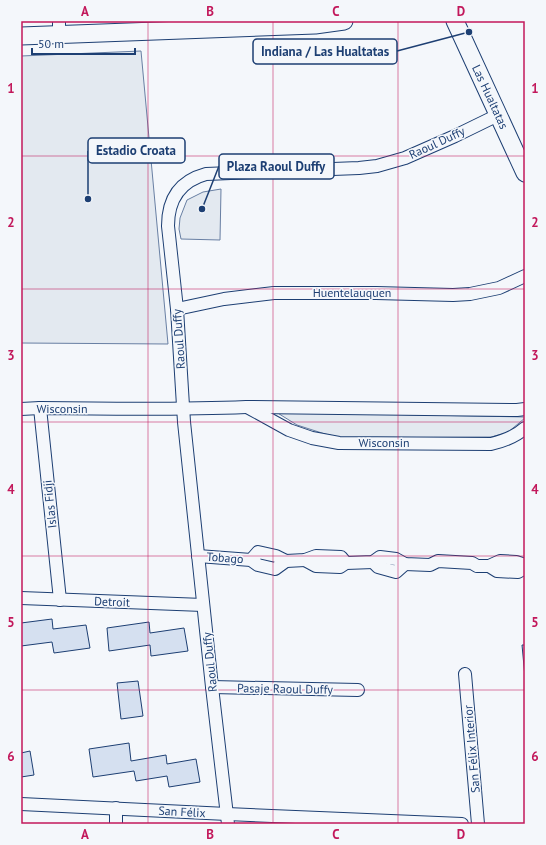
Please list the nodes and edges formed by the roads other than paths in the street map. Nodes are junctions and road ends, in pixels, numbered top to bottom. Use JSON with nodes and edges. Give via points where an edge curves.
{"nodes":[{"id":1,"x":344,"y":21,"type":"edge"},
{"id":2,"x":455,"y":21,"type":"edge"},
{"id":3,"x":280,"y":24,"type":"edge"},
{"id":4,"x":169,"y":26,"type":"edge"},
{"id":5,"x":59,"y":28,"type":"edge"},
{"id":6,"x":21,"y":36,"type":"edge"},
{"id":7,"x":498,"y":115,"type":"junction"},
{"id":8,"x":525,"y":173,"type":"edge"},
{"id":9,"x":525,"y":276,"type":"edge"},
{"id":10,"x":177,"y":309,"type":"junction"},
{"id":11,"x":246,"y":407,"type":"junction"},
{"id":12,"x":40,"y":408,"type":"junction"},
{"id":13,"x":21,"y":409,"type":"edge"},
{"id":14,"x":183,"y":409,"type":"junction"},
{"id":15,"x":525,"y":409,"type":"edge"},
{"id":16,"x":525,"y":428,"type":"edge"},
{"id":17,"x":198,"y":556,"type":"junction"},
{"id":18,"x":525,"y":567,"type":"edge"},
{"id":19,"x":21,"y":598,"type":"edge"},
{"id":20,"x":60,"y":600,"type":"junction"},
{"id":21,"x":203,"y":605,"type":"junction"},
{"id":22,"x":465,"y":674,"type":"dead end"},
{"id":23,"x":212,"y":687,"type":"junction"},
{"id":24,"x":358,"y":690,"type":"dead end"},
{"id":25,"x":21,"y":804,"type":"edge"},
{"id":26,"x":116,"y":808,"type":"junction"},
{"id":27,"x":227,"y":819,"type":"edge"},
{"id":28,"x":400,"y":823,"type":"edge"},
{"id":29,"x":116,"y":824,"type":"edge"},
{"id":30,"x":462,"y":824,"type":"edge"},
{"id":31,"x":478,"y":824,"type":"edge"}],
"edges":[{"from":1,"to":3,"type":"street"},
{"from":2,"to":7,"type":"street","name":"Las Hualtatas"},
{"from":3,"to":4,"type":"street"},
{"from":4,"to":5,"type":"street"},
{"from":5,"to":6,"type":"street"},
{"from":7,"to":8,"type":"street","name":"Las Hualtatas"},
{"from":7,"to":10,"type":"street","name":"Raoul Duffy","via":[[405,158],[377,166],[206,174],[191,180],[178,191],[168,216]]},
{"from":9,"to":10,"type":"street","name":"Huentelauquen","via":[[499,288],[470,294],[274,293],[224,299]]},
{"from":10,"to":14,"type":"street","name":"Raoul Duffy"},
{"from":11,"to":14,"type":"street","name":"Wisconsin"},
{"from":11,"to":15,"type":"street","name":"Wisconsin"},
{"from":11,"to":16,"type":"street","name":"Wisconsin","via":[[289,430],[339,443],[491,444],[511,438]]},
{"from":12,"to":13,"type":"street","name":"Wisconsin"},
{"from":12,"to":14,"type":"street","name":"Wisconsin"},
{"from":12,"to":20,"type":"street","name":"Islas Fidji"},
{"from":14,"to":17,"type":"street","name":"Raoul Duffy"},
{"from":17,"to":18,"type":"street","name":"Tobago","via":[[251,560],[258,552],[286,560],[305,560],[322,556],[341,558],[346,562],[373,562],[380,557],[396,559],[405,564],[430,565],[438,561],[483,566],[500,561],[516,562]]},
{"from":17,"to":21,"type":"street","name":"Raoul Duffy"},
{"from":19,"to":20,"type":"street","name":"Detroit"},
{"from":20,"to":21,"type":"street","name":"Detroit"},
{"from":21,"to":23,"type":"street","name":"Raoul Duffy"},
{"from":22,"to":31,"type":"street","name":"San Félix Interior"},
{"from":23,"to":24,"type":"street","name":"Pasaje Raoul Duffy"},
{"from":23,"to":27,"type":"street","name":"Raoul Duffy"},
{"from":25,"to":26,"type":"street","name":"San Félix"},
{"from":26,"to":27,"type":"street","name":"San Félix"},
{"from":26,"to":29,"type":"street"},
{"from":27,"to":28,"type":"street","name":"San Félix"},
{"from":28,"to":30,"type":"street","name":"San Félix"}]}
